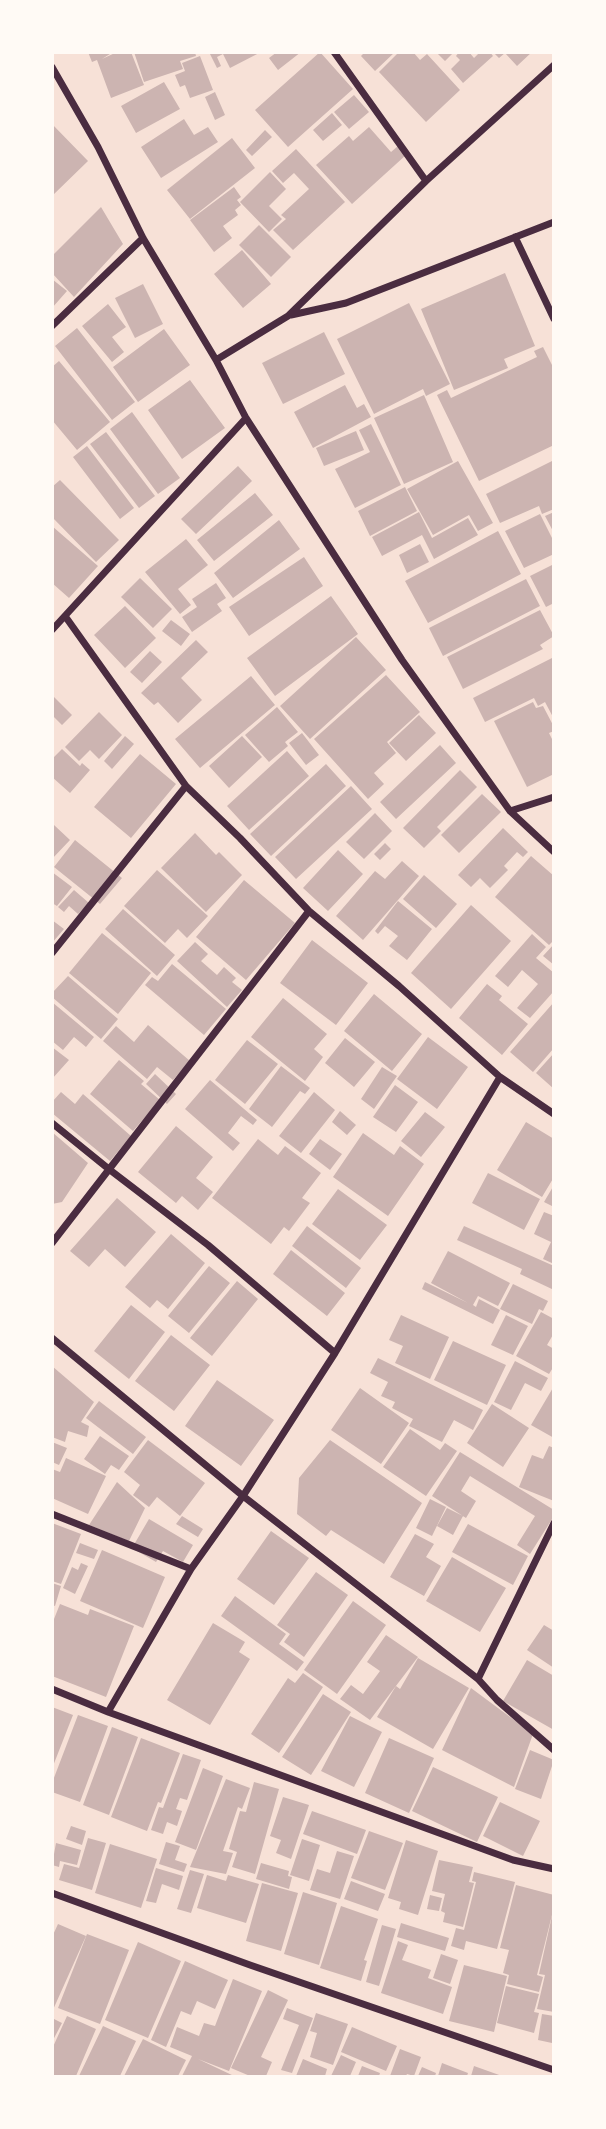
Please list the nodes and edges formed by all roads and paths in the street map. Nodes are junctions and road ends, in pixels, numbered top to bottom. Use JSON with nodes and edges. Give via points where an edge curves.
{"nodes":[{"id":1,"x":334,"y":52,"type":"edge"},
{"id":2,"x":554,"y":65,"type":"edge"},
{"id":3,"x":52,"y":67,"type":"edge"},
{"id":4,"x":426,"y":181,"type":"junction"},
{"id":5,"x":554,"y":222,"type":"edge"},
{"id":6,"x":143,"y":237,"type":"junction"},
{"id":7,"x":515,"y":237,"type":"junction"},
{"id":8,"x":288,"y":316,"type":"junction"},
{"id":9,"x":554,"y":319,"type":"edge"},
{"id":10,"x":52,"y":326,"type":"edge"},
{"id":11,"x":216,"y":360,"type":"junction"},
{"id":12,"x":246,"y":418,"type":"junction"},
{"id":13,"x":65,"y":616,"type":"junction"},
{"id":14,"x":52,"y":630,"type":"edge"},
{"id":15,"x":186,"y":786,"type":"junction"},
{"id":16,"x":554,"y":797,"type":"edge"},
{"id":17,"x":510,"y":811,"type":"junction"},
{"id":18,"x":554,"y":852,"type":"edge"},
{"id":19,"x":309,"y":911,"type":"junction"},
{"id":20,"x":52,"y":953,"type":"edge"},
{"id":21,"x":500,"y":1077,"type":"junction"},
{"id":22,"x":554,"y":1114,"type":"edge"},
{"id":23,"x":52,"y":1123,"type":"edge"},
{"id":24,"x":110,"y":1170,"type":"junction"},
{"id":25,"x":52,"y":1243,"type":"edge"},
{"id":26,"x":52,"y":1338,"type":"edge"},
{"id":27,"x":335,"y":1353,"type":"junction"},
{"id":28,"x":243,"y":1496,"type":"junction"},
{"id":29,"x":52,"y":1514,"type":"edge"},
{"id":30,"x":554,"y":1523,"type":"edge"},
{"id":31,"x":191,"y":1569,"type":"junction"},
{"id":32,"x":478,"y":1679,"type":"junction"},
{"id":33,"x":52,"y":1689,"type":"edge"},
{"id":34,"x":108,"y":1712,"type":"junction"},
{"id":35,"x":554,"y":1750,"type":"edge"},
{"id":36,"x":554,"y":1869,"type":"edge"},
{"id":37,"x":52,"y":1893,"type":"edge"},
{"id":38,"x":554,"y":2070,"type":"edge"}],
"edges":[{"from":1,"to":4,"type":"street"},
{"from":2,"to":4,"type":"street"},
{"from":3,"to":6,"type":"street"},
{"from":4,"to":8,"type":"street"},
{"from":5,"to":7,"type":"street"},
{"from":6,"to":10,"type":"street"},
{"from":6,"to":11,"type":"street"},
{"from":7,"to":8,"type":"street","via":[[345,303]]},
{"from":7,"to":9,"type":"street"},
{"from":8,"to":11,"type":"street"},
{"from":11,"to":12,"type":"street"},
{"from":12,"to":13,"type":"street"},
{"from":12,"to":17,"type":"street","via":[[402,660]]},
{"from":13,"to":14,"type":"street"},
{"from":13,"to":15,"type":"street"},
{"from":15,"to":19,"type":"street"},
{"from":15,"to":20,"type":"street"},
{"from":16,"to":17,"type":"street"},
{"from":17,"to":18,"type":"street"},
{"from":19,"to":21,"type":"street"},
{"from":19,"to":24,"type":"street"},
{"from":21,"to":22,"type":"street"},
{"from":21,"to":27,"type":"street"},
{"from":23,"to":24,"type":"street"},
{"from":24,"to":25,"type":"street"},
{"from":24,"to":27,"type":"street","via":[[208,1245]]},
{"from":26,"to":28,"type":"street"},
{"from":27,"to":28,"type":"street"},
{"from":28,"to":31,"type":"street"},
{"from":28,"to":32,"type":"street"},
{"from":29,"to":31,"type":"street"},
{"from":30,"to":32,"type":"street"},
{"from":31,"to":34,"type":"street"},
{"from":32,"to":35,"type":"street"},
{"from":33,"to":34,"type":"street"},
{"from":34,"to":36,"type":"street","via":[[513,1860]]},
{"from":37,"to":38,"type":"street"}]}
